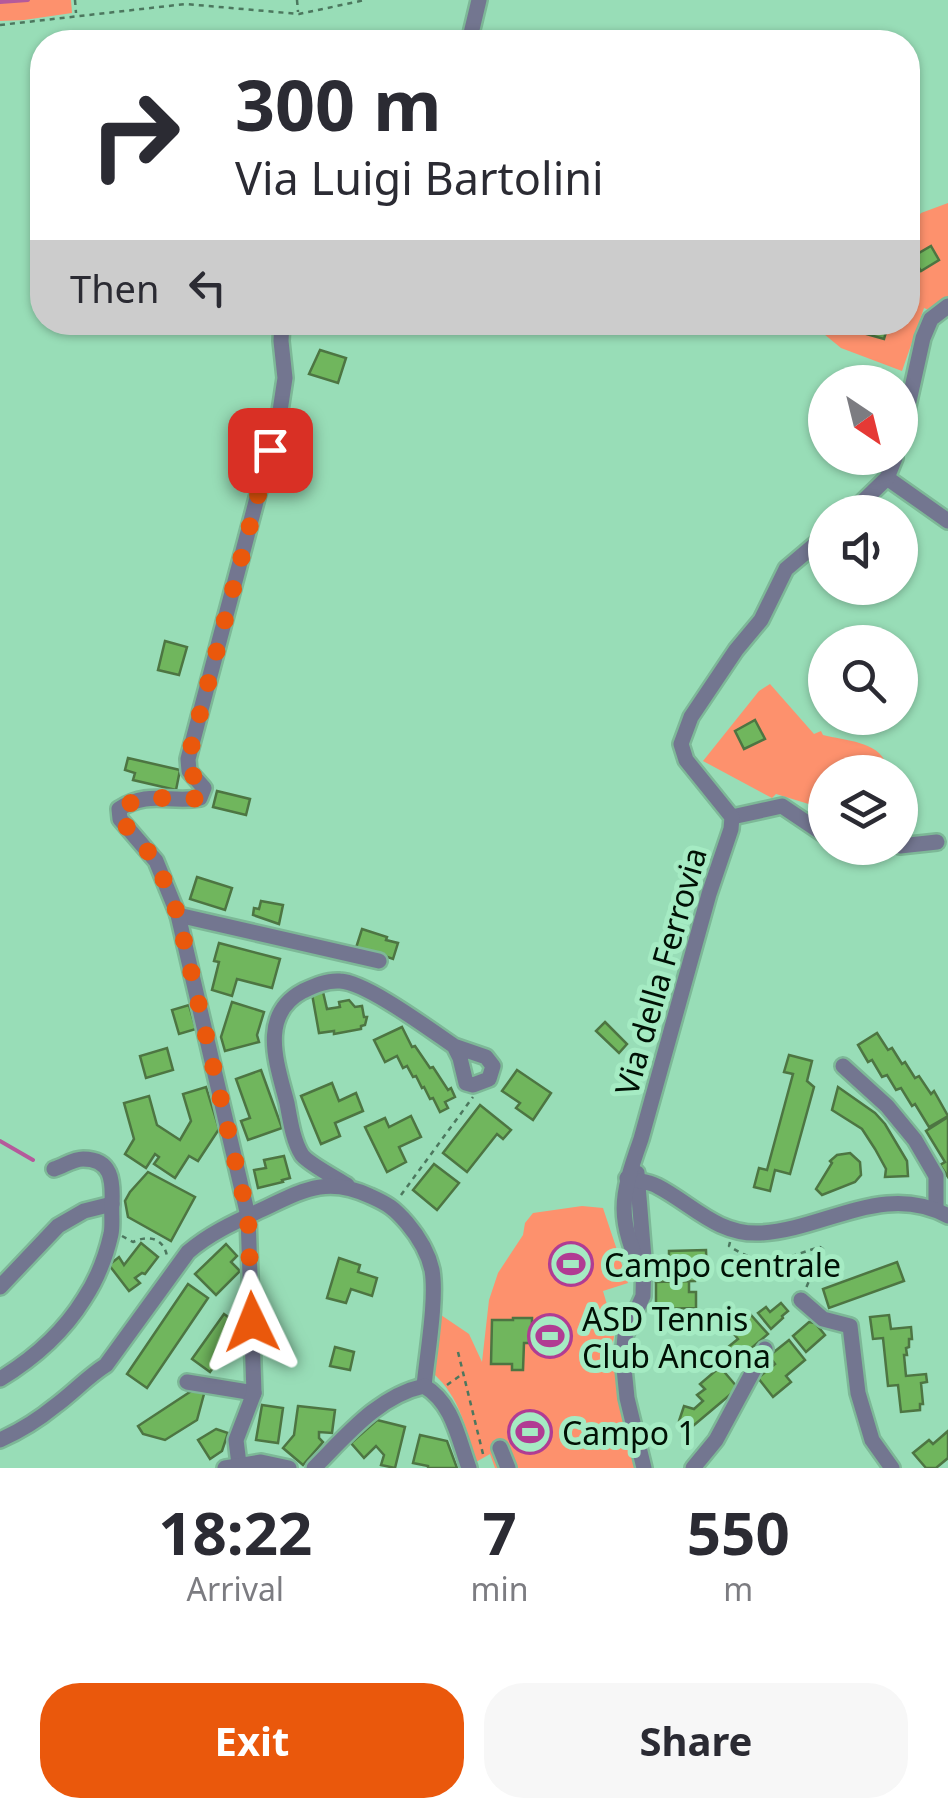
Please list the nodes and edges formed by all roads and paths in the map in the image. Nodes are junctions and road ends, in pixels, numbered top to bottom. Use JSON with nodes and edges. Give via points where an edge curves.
{"nodes":[{"id":1,"x":296,"y":0,"type":"edge"},
{"id":2,"x":365,"y":0,"type":"edge"},
{"id":3,"x":479,"y":0,"type":"edge"},
{"id":4,"x":75,"y":1,"type":"edge"},
{"id":5,"x":299,"y":14,"type":"junction"},
{"id":6,"x":76,"y":16,"type":"junction"},
{"id":7,"x":0,"y":25,"type":"edge"},
{"id":8,"x":472,"y":30,"type":"edge"},
{"id":9,"x":948,"y":306,"type":"edge"},
{"id":10,"x":281,"y":335,"type":"edge"},
{"id":11,"x":916,"y":365,"type":"edge"},
{"id":12,"x":888,"y":475,"type":"edge"},
{"id":13,"x":887,"y":478,"type":"junction"},
{"id":14,"x":870,"y":495,"type":"edge"},
{"id":15,"x":948,"y":521,"type":"edge"},
{"id":16,"x":808,"y":551,"type":"edge"},
{"id":17,"x":732,"y":817,"type":"junction"},
{"id":18,"x":808,"y":824,"type":"edge"},
{"id":19,"x":937,"y":842,"type":"dead end"},
{"id":20,"x":918,"y":844,"type":"edge"},
{"id":21,"x":178,"y":915,"type":"junction"},
{"id":22,"x":379,"y":960,"type":"dead end"},
{"id":23,"x":454,"y":1046,"type":"junction"},
{"id":24,"x":843,"y":1066,"type":"dead end"},
{"id":25,"x":479,"y":1076,"type":"junction"},
{"id":26,"x":303,"y":1157,"type":"junction"},
{"id":27,"x":54,"y":1170,"type":"dead end"},
{"id":28,"x":632,"y":1180,"type":"junction"},
{"id":29,"x":350,"y":1187,"type":"junction"},
{"id":30,"x":297,"y":1193,"type":"junction"},
{"id":31,"x":673,"y":1197,"type":"junction"},
{"id":32,"x":112,"y":1204,"type":"junction"},
{"id":33,"x":393,"y":1206,"type":"junction"},
{"id":34,"x":622,"y":1206,"type":"junction"},
{"id":35,"x":640,"y":1210,"type":"junction"},
{"id":36,"x":942,"y":1212,"type":"edge"},
{"id":37,"x":248,"y":1216,"type":"junction"},
{"id":38,"x":732,"y":1231,"type":"junction"},
{"id":39,"x":137,"y":1240,"type":"dead end"},
{"id":40,"x":168,"y":1261,"type":"dead end"},
{"id":41,"x":644,"y":1278,"type":"junction"},
{"id":42,"x":0,"y":1287,"type":"edge"},
{"id":43,"x":801,"y":1300,"type":"joint"},
{"id":44,"x":765,"y":1349,"type":"dead end"},
{"id":45,"x":458,"y":1352,"type":"dead end"},
{"id":46,"x":462,"y":1374,"type":"junction"},
{"id":47,"x":0,"y":1379,"type":"edge"},
{"id":48,"x":187,"y":1382,"type":"dead end"},
{"id":49,"x":430,"y":1389,"type":"junction"},
{"id":50,"x":254,"y":1393,"type":"junction"},
{"id":51,"x":0,"y":1440,"type":"edge"},
{"id":52,"x":500,"y":1448,"type":"dead end"},
{"id":53,"x":232,"y":1466,"type":"edge"},
{"id":54,"x":290,"y":1468,"type":"edge"},
{"id":55,"x":314,"y":1468,"type":"edge"},
{"id":56,"x":472,"y":1468,"type":"edge"},
{"id":57,"x":508,"y":1468,"type":"edge"},
{"id":58,"x":644,"y":1468,"type":"edge"},
{"id":59,"x":694,"y":1468,"type":"edge"},
{"id":60,"x":892,"y":1468,"type":"edge"}],
"edges":[{"from":1,"to":5,"type":"path"},
{"from":2,"to":5,"type":"path"},
{"from":3,"to":8,"type":"street"},
{"from":4,"to":6,"type":"path"},
{"from":5,"to":6,"type":"path","via":[[186,4]]},
{"from":6,"to":7,"type":"path"},
{"from":9,"to":11,"type":"street","via":[[931,319]]},
{"from":10,"to":21,"type":"street","via":[[280,411],[188,759],[202,794],[147,796],[120,809],[120,819],[156,861]]},
{"from":12,"to":13,"type":"street"},
{"from":13,"to":14,"type":"street"},
{"from":13,"to":15,"type":"street"},
{"from":16,"to":17,"type":"street","name":"Via della Ferrovia","via":[[786,570],[761,620],[691,717],[681,744],[686,760]]},
{"from":17,"to":18,"type":"street","name":"Via della Ferrovia","via":[[782,806]]},
{"from":17,"to":28,"type":"street","name":"Via della Ferrovia"},
{"from":19,"to":20,"type":"street"},
{"from":21,"to":22,"type":"street"},
{"from":21,"to":37,"type":"street"},
{"from":23,"to":25,"type":"street","via":[[466,1083]]},
{"from":23,"to":25,"type":"street","via":[[486,1057],[493,1066],[490,1079]]},
{"from":23,"to":26,"type":"street","via":[[365,988],[340,981],[298,994],[284,1005],[273,1045]]},
{"from":24,"to":36,"type":"street","via":[[915,1140],[936,1176]]},
{"from":25,"to":33,"type":"path"},
{"from":26,"to":29,"type":"street"},
{"from":26,"to":30,"type":"street"},
{"from":27,"to":32,"type":"street","via":[[78,1159],[103,1165],[114,1184]]},
{"from":28,"to":31,"type":"street"},
{"from":28,"to":34,"type":"street","name":"Via della Ferrovia"},
{"from":28,"to":35,"type":"street","name":"Via della Ferrovia"},
{"from":29,"to":30,"type":"street"},
{"from":29,"to":33,"type":"street"},
{"from":30,"to":37,"type":"street"},
{"from":31,"to":35,"type":"street","via":[[655,1196]]},
{"from":31,"to":38,"type":"street"},
{"from":32,"to":42,"type":"street","via":[[58,1226]]},
{"from":32,"to":47,"type":"street","via":[[112,1231],[86,1296],[49,1342]]},
{"from":33,"to":49,"type":"street","via":[[420,1238],[432,1270]]},
{"from":34,"to":35,"type":"street"},
{"from":34,"to":41,"type":"street","name":"Via della Ferrovia"},
{"from":35,"to":41,"type":"street","name":"Via della Ferrovia"},
{"from":36,"to":38,"type":"street","via":[[890,1202],[772,1232]]},
{"from":37,"to":50,"type":"street"},
{"from":37,"to":51,"type":"street","via":[[188,1252],[106,1365],[23,1430]]},
{"from":38,"to":43,"type":"path","via":[[730,1246],[766,1263],[823,1249]]},
{"from":39,"to":40,"type":"path","via":[[159,1241]]},
{"from":41,"to":58,"type":"street","name":"Via della Ferrovia","via":[[623,1358]]},
{"from":43,"to":60,"type":"street","via":[[823,1319],[850,1326],[858,1394],[872,1440]]},
{"from":44,"to":59,"type":"street"},
{"from":45,"to":46,"type":"path"},
{"from":46,"to":49,"type":"path"},
{"from":46,"to":56,"type":"path","via":[[483,1454]]},
{"from":48,"to":50,"type":"street"},
{"from":49,"to":55,"type":"street","via":[[410,1389],[374,1410]]},
{"from":49,"to":56,"type":"street","via":[[450,1412]]},
{"from":50,"to":53,"type":"street"},
{"from":52,"to":57,"type":"street"},
{"from":53,"to":54,"type":"street"}]}
